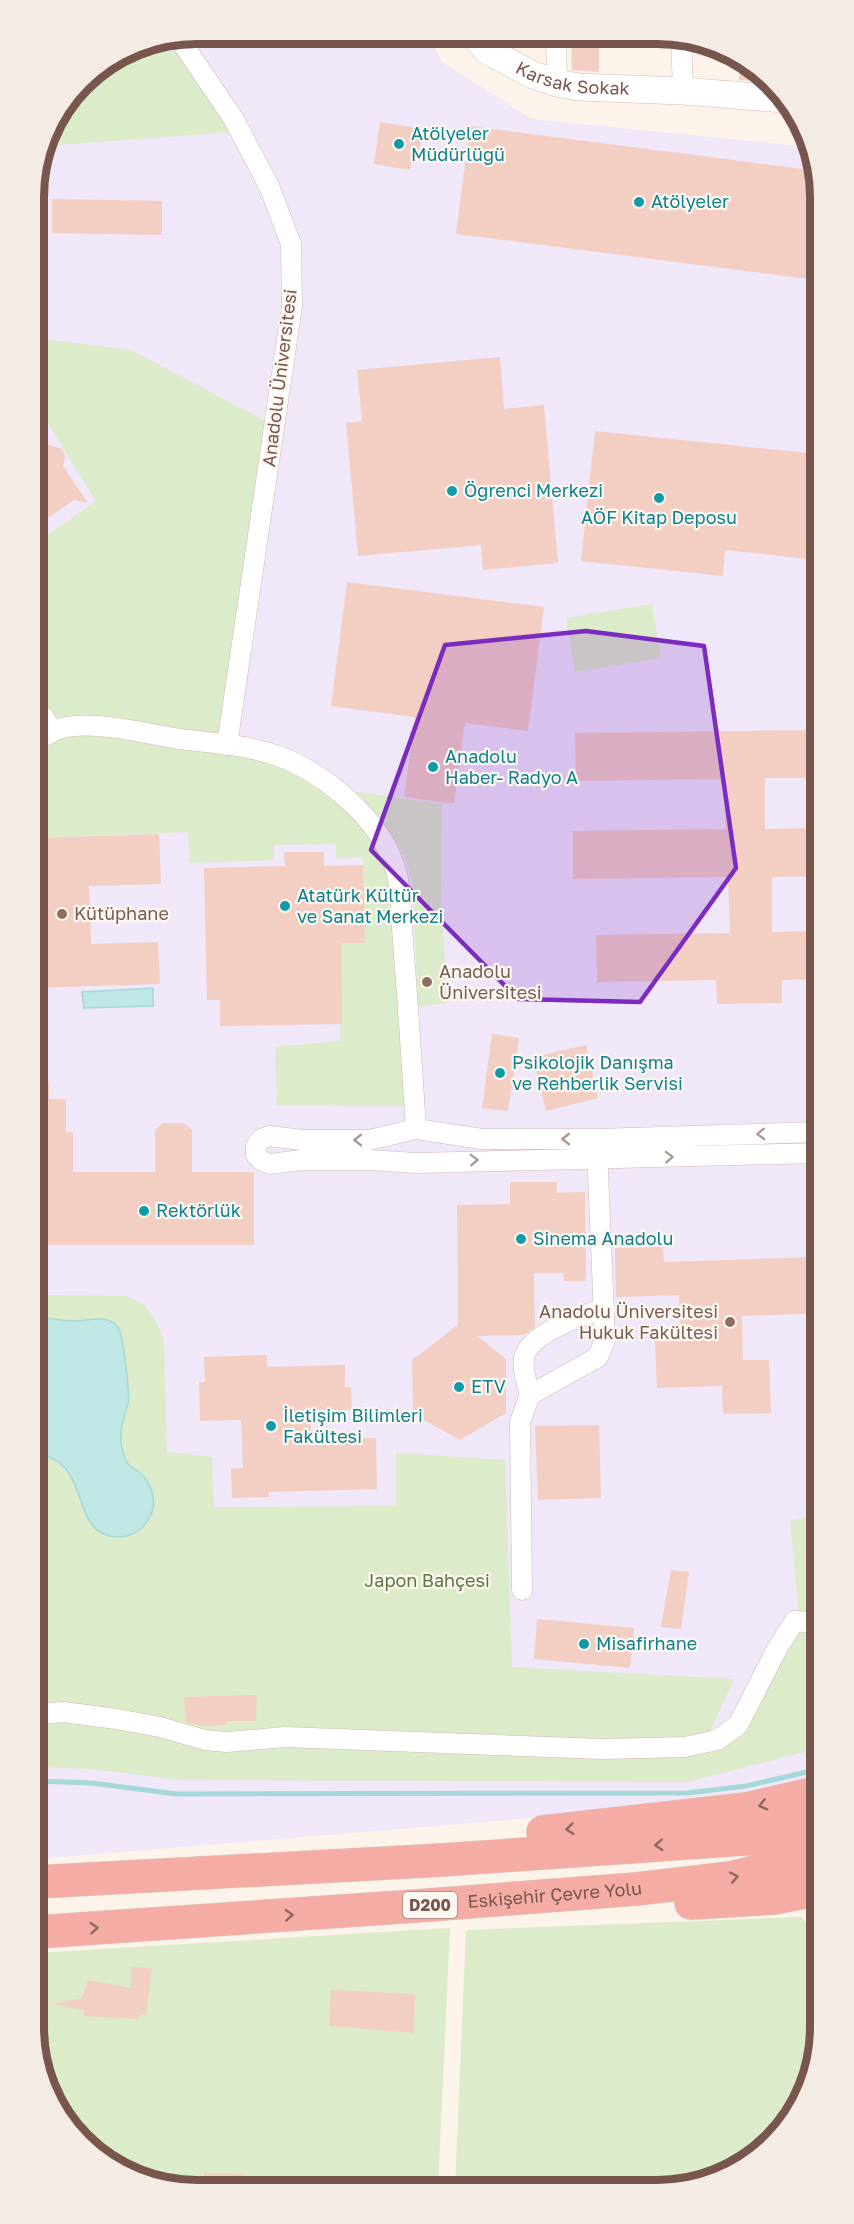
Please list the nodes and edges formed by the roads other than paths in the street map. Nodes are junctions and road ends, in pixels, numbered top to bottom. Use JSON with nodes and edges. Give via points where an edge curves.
{"nodes":[{"id":1,"x":482,"y":44,"type":"edge"},
{"id":2,"x":556,"y":44,"type":"edge"},
{"id":3,"x":183,"y":45,"type":"edge"},
{"id":4,"x":681,"y":45,"type":"edge"},
{"id":5,"x":557,"y":83,"type":"junction"},
{"id":6,"x":683,"y":91,"type":"junction"},
{"id":7,"x":774,"y":98,"type":"edge"},
{"id":8,"x":44,"y":727,"type":"edge"},
{"id":9,"x":226,"y":745,"type":"junction"},
{"id":10,"x":415,"y":1131,"type":"junction"},
{"id":11,"x":810,"y":1132,"type":"edge"},
{"id":12,"x":597,"y":1139,"type":"junction"},
{"id":13,"x":810,"y":1153,"type":"edge"},
{"id":14,"x":597,"y":1160,"type":"junction"},
{"id":15,"x":398,"y":1162,"type":"junction"},
{"id":16,"x":431,"y":1162,"type":"junction"},
{"id":17,"x":605,"y":1310,"type":"junction"},
{"id":18,"x":530,"y":1395,"type":"junction"},
{"id":19,"x":522,"y":1590,"type":"dead end"},
{"id":20,"x":806,"y":1622,"type":"dead end"},
{"id":21,"x":44,"y":1714,"type":"edge"},
{"id":22,"x":810,"y":1794,"type":"edge"},
{"id":23,"x":810,"y":1825,"type":"edge"},
{"id":24,"x":810,"y":1858,"type":"edge"},
{"id":25,"x":148,"y":1876,"type":"junction"},
{"id":26,"x":44,"y":1882,"type":"edge"},
{"id":27,"x":810,"y":1890,"type":"edge"},
{"id":28,"x":416,"y":1906,"type":"junction"},
{"id":29,"x":44,"y":1931,"type":"edge"}],
"edges":[{"from":1,"to":5,"type":"main road","name":"Karsak Sokak","via":[[532,75]]},
{"from":2,"to":5,"type":"street"},
{"from":3,"to":9,"type":"street","name":"Anadolu Üniversitesi","via":[[233,118],[269,186],[291,244],[292,306]]},
{"from":4,"to":6,"type":"street"},
{"from":5,"to":6,"type":"main road","name":"Karsak Sokak"},
{"from":6,"to":7,"type":"main road","name":"Karsak Sokak"},
{"from":8,"to":9,"type":"street","via":[[90,726]]},
{"from":9,"to":10,"type":"street","via":[[276,755],[321,777],[359,810],[387,851],[397,874]]},
{"from":12,"to":10,"type":"street","one_way":true,"via":[[482,1139]]},
{"from":10,"to":15,"type":"street"},
{"from":10,"to":15,"type":"street","one_way":true,"via":[[369,1140],[269,1136],[256,1146],[256,1155],[270,1164],[302,1160]]},
{"from":10,"to":16,"type":"street"},
{"from":11,"to":12,"type":"street","one_way":true},
{"from":12,"to":14,"type":"street"},
{"from":14,"to":13,"type":"street","one_way":true},
{"from":16,"to":14,"type":"street","one_way":true},
{"from":14,"to":17,"type":"street"},
{"from":15,"to":16,"type":"street"},
{"from":17,"to":18,"type":"street","via":[[605,1340],[598,1357]]},
{"from":17,"to":18,"type":"street","via":[[588,1313],[530,1345],[524,1356],[524,1370]]},
{"from":18,"to":19,"type":"street","via":[[520,1422]]},
{"from":20,"to":21,"type":"street","via":[[795,1621],[738,1725],[717,1740],[685,1747],[602,1749],[285,1737],[226,1742],[117,1719]]},
{"from":22,"to":25,"type":"highway","one_way":true,"via":[[746,1809]]},
{"from":23,"to":25,"type":"highway","one_way":true,"via":[[758,1838]]},
{"from":28,"to":24,"type":"highway","name":"Eskişehir Çevre Yolu","number":"D200","one_way":true,"via":[[731,1878]]},
{"from":25,"to":26,"type":"highway"},
{"from":27,"to":28,"type":"highway","via":[[774,1898],[634,1906]]},
{"from":29,"to":28,"type":"highway","name":"Eskişehir Çevre Yolu","number":"D200","one_way":true}]}
